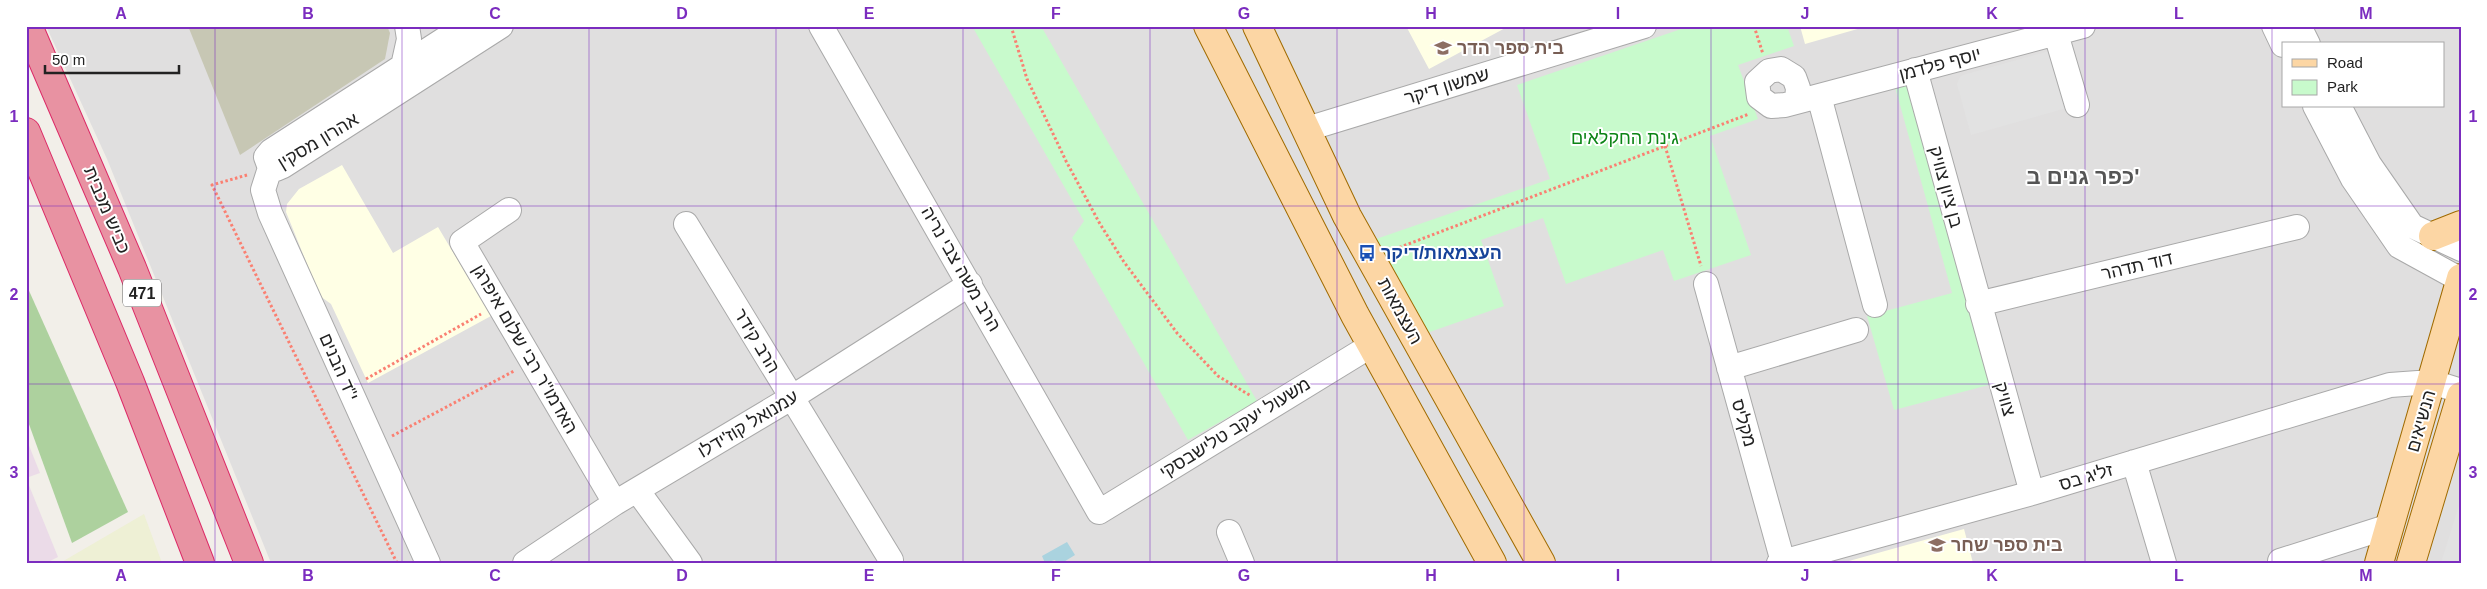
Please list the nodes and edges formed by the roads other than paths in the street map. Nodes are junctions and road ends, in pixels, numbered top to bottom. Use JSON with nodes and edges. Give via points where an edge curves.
{"nodes":[{"id":1,"x":28,"y":26,"type":"edge"},
{"id":2,"x":407,"y":26,"type":"edge"},
{"id":3,"x":430,"y":26,"type":"edge"},
{"id":4,"x":465,"y":26,"type":"edge"},
{"id":5,"x":500,"y":26,"type":"edge"},
{"id":6,"x":821,"y":26,"type":"edge"},
{"id":7,"x":1208,"y":26,"type":"edge"},
{"id":8,"x":1256,"y":26,"type":"edge"},
{"id":9,"x":1644,"y":26,"type":"edge"},
{"id":10,"x":2083,"y":26,"type":"edge"},
{"id":11,"x":2274,"y":26,"type":"edge"},
{"id":12,"x":2299,"y":26,"type":"edge"},
{"id":13,"x":2056,"y":34,"type":"junction"},
{"id":14,"x":2307,"y":42,"type":"edge"},
{"id":15,"x":2282,"y":43,"type":"edge"},
{"id":16,"x":403,"y":66,"type":"junction"},
{"id":17,"x":1915,"y":70,"type":"junction"},
{"id":18,"x":1808,"y":98,"type":"junction"},
{"id":19,"x":2076,"y":105,"type":"dead end"},
{"id":20,"x":2316,"y":108,"type":"edge"},
{"id":21,"x":2340,"y":108,"type":"edge"},
{"id":22,"x":1307,"y":129,"type":"junction"},
{"id":23,"x":26,"y":132,"type":"edge"},
{"id":24,"x":270,"y":168,"type":"junction"},
{"id":25,"x":509,"y":210,"type":"dead end"},
{"id":26,"x":686,"y":224,"type":"dead end"},
{"id":27,"x":2461,"y":225,"type":"edge"},
{"id":28,"x":2297,"y":228,"type":"dead end"},
{"id":29,"x":2433,"y":236,"type":"junction"},
{"id":30,"x":2461,"y":249,"type":"edge"},
{"id":31,"x":2461,"y":279,"type":"edge"},
{"id":32,"x":970,"y":284,"type":"junction"},
{"id":33,"x":1706,"y":284,"type":"road end"},
{"id":34,"x":1978,"y":304,"type":"junction"},
{"id":35,"x":1875,"y":305,"type":"dead end"},
{"id":36,"x":1856,"y":330,"type":"dead end"},
{"id":37,"x":1372,"y":345,"type":"junction"},
{"id":38,"x":1729,"y":368,"type":"junction"},
{"id":39,"x":2432,"y":382,"type":"junction"},
{"id":40,"x":2390,"y":384,"type":"junction"},
{"id":41,"x":2461,"y":391,"type":"edge"},
{"id":42,"x":2461,"y":396,"type":"edge"},
{"id":43,"x":791,"y":398,"type":"junction"},
{"id":44,"x":2425,"y":408,"type":"junction"},
{"id":45,"x":2134,"y":462,"type":"junction"},
{"id":46,"x":637,"y":490,"type":"junction"},
{"id":47,"x":2032,"y":493,"type":"junction"},
{"id":48,"x":615,"y":503,"type":"junction"},
{"id":49,"x":1099,"y":512,"type":"joint"},
{"id":50,"x":2390,"y":526,"type":"junction"},
{"id":51,"x":1228,"y":532,"type":"dead end"},
{"id":52,"x":891,"y":560,"type":"dead end"},
{"id":53,"x":2280,"y":561,"type":"dead end"},
{"id":54,"x":1781,"y":562,"type":"edge"},
{"id":55,"x":200,"y":563,"type":"edge"},
{"id":56,"x":248,"y":563,"type":"edge"},
{"id":57,"x":428,"y":563,"type":"edge"},
{"id":58,"x":525,"y":563,"type":"edge"},
{"id":59,"x":690,"y":563,"type":"edge"},
{"id":60,"x":1242,"y":563,"type":"edge"},
{"id":61,"x":1492,"y":563,"type":"edge"},
{"id":62,"x":1541,"y":563,"type":"edge"},
{"id":63,"x":2164,"y":563,"type":"edge"},
{"id":64,"x":2379,"y":563,"type":"edge"},
{"id":65,"x":2411,"y":563,"type":"edge"}],
"edges":[{"from":1,"to":56,"type":"highway","name":"כביש מכבית","number":"471","via":[[132,268]]},
{"from":2,"to":16,"type":"street"},
{"from":3,"to":4,"type":"street","via":[[446,30]]},
{"from":4,"to":16,"type":"street","name":"אהרון מסקין"},
{"from":5,"to":24,"type":"street","name":"אהרון מסקין","via":[[283,166]]},
{"from":6,"to":32,"type":"street","name":"הרב משה צבי נריה"},
{"from":7,"to":37,"type":"main road"},
{"from":8,"to":22,"type":"main road","name":"העצמאות"},
{"from":9,"to":22,"type":"street","name":"שמשון דיקר"},
{"from":10,"to":13,"type":"street","name":"יוסף פלדמן"},
{"from":11,"to":15,"type":"street"},
{"from":12,"to":14,"type":"street"},
{"from":13,"to":17,"type":"street","name":"יוסף פלדמן"},
{"from":13,"to":19,"type":"street"},
{"from":16,"to":24,"type":"street","name":"אהרון מסקין","via":[[271,151],[266,157]]},
{"from":17,"to":18,"type":"street","name":"יוסף פלדמן"},
{"from":17,"to":34,"type":"street","name":"בן ציון צוויק"},
{"from":18,"to":18,"type":"street","name":"יוסף פלדמן","via":[[1798,88],[1794,77],[1781,69],[1769,71],[1757,82],[1759,97],[1771,106]]},
{"from":18,"to":35,"type":"street"},
{"from":20,"to":31,"type":"street","via":[[2353,179],[2399,246]]},
{"from":21,"to":29,"type":"street","via":[[2369,164],[2412,226]]},
{"from":22,"to":62,"type":"main road","name":"העצמאות","via":[[1347,216]]},
{"from":23,"to":55,"type":"highway","number":"471","via":[[130,382]]},
{"from":24,"to":57,"type":"street","name":"י\"ד הבנים","via":[[263,190],[270,213]]},
{"from":25,"to":48,"type":"street","name":"האדמו\"ר רבי שלום איפרגן","via":[[462,242]]},
{"from":26,"to":43,"type":"street","name":"הרב קידר"},
{"from":27,"to":29,"type":"main road"},
{"from":28,"to":34,"type":"street","name":"דוד תדהר"},
{"from":29,"to":30,"type":"street"},
{"from":31,"to":39,"type":"main road","name":"הנשיאים"},
{"from":32,"to":43,"type":"street","name":"עמנואל קוז'ידלו"},
{"from":32,"to":49,"type":"street","name":"הרב משה צבי נריה"},
{"from":33,"to":38,"type":"street","name":"מקליס"},
{"from":34,"to":47,"type":"street","name":"צוויק"},
{"from":36,"to":38,"type":"street"},
{"from":37,"to":49,"type":"street","name":"משעול יעקב טלישבסקי"},
{"from":37,"to":61,"type":"main road"},
{"from":38,"to":54,"type":"street","name":"מקליס"},
{"from":39,"to":40,"type":"street","name":"זליג בס"},
{"from":39,"to":41,"type":"street","name":"זליג בס"},
{"from":39,"to":44,"type":"main road","name":"הנשיאים"},
{"from":40,"to":44,"type":"street","via":[[2406,388]]},
{"from":40,"to":45,"type":"street","name":"זליג בס"},
{"from":42,"to":65,"type":"main road","name":"הנשיאים"},
{"from":43,"to":46,"type":"street","name":"עמנואל קוז'ידלו"},
{"from":43,"to":52,"type":"street","name":"הרב קידר"},
{"from":44,"to":50,"type":"main road","name":"הנשיאים"},
{"from":45,"to":47,"type":"street","name":"זליג בס"},
{"from":45,"to":63,"type":"street"},
{"from":46,"to":48,"type":"street","name":"עמנואל קוז'ידלו"},
{"from":46,"to":59,"type":"street"},
{"from":47,"to":54,"type":"street","name":"זליג בס"},
{"from":48,"to":58,"type":"street","name":"עמנואל קוז'ידלו"},
{"from":50,"to":53,"type":"street"},
{"from":50,"to":64,"type":"main road","name":"הנשיאים"},
{"from":51,"to":60,"type":"street"}]}
